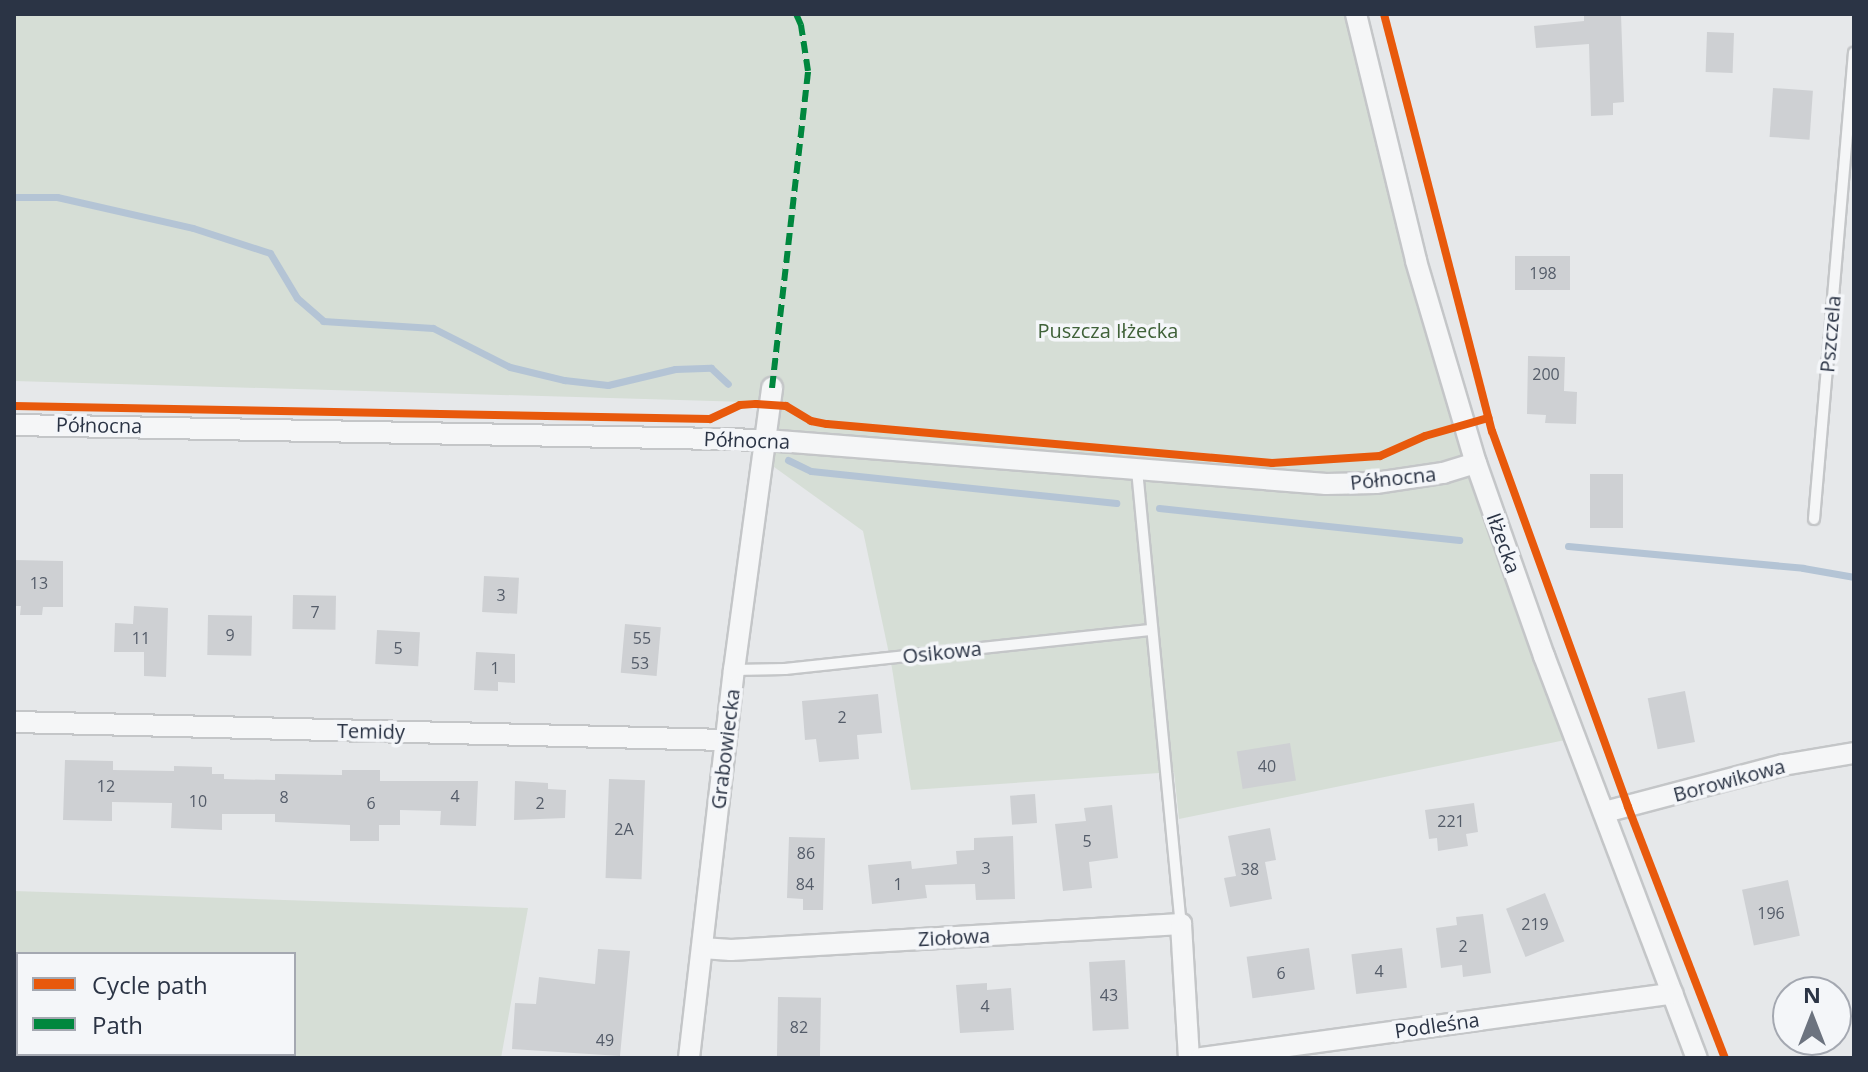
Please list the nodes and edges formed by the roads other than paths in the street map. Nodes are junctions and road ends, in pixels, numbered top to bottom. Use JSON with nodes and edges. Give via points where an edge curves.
{"nodes":[{"id":1,"x":1356,"y":14,"type":"edge"},
{"id":2,"x":1854,"y":53,"type":"edge"},
{"id":3,"x":772,"y":388,"type":"dead end"},
{"id":4,"x":14,"y":425,"type":"edge"},
{"id":5,"x":766,"y":440,"type":"junction"},
{"id":6,"x":1476,"y":463,"type":"junction"},
{"id":7,"x":1137,"y":470,"type":"junction"},
{"id":8,"x":1814,"y":519,"type":"dead end"},
{"id":9,"x":1150,"y":630,"type":"junction"},
{"id":10,"x":734,"y":670,"type":"junction"},
{"id":11,"x":15,"y":722,"type":"edge"},
{"id":12,"x":726,"y":740,"type":"junction"},
{"id":13,"x":1854,"y":753,"type":"edge"},
{"id":14,"x":1605,"y":812,"type":"junction"},
{"id":15,"x":1181,"y":924,"type":"junction"},
{"id":16,"x":702,"y":948,"type":"junction"},
{"id":17,"x":1673,"y":993,"type":"junction"},
{"id":18,"x":689,"y":1058,"type":"edge"},
{"id":19,"x":1189,"y":1058,"type":"edge"},
{"id":20,"x":1201,"y":1058,"type":"edge"},
{"id":21,"x":1697,"y":1058,"type":"edge"}],
"edges":[{"from":1,"to":6,"type":"street","name":"Iłżecka","via":[[1416,261]]},
{"from":2,"to":8,"type":"lane","name":"Pszczela"},
{"from":3,"to":5,"type":"street","name":"Grabowiecka"},
{"from":4,"to":5,"type":"street","name":"Północna"},
{"from":5,"to":7,"type":"street","name":"Północna"},
{"from":5,"to":10,"type":"street","name":"Grabowiecka"},
{"from":6,"to":7,"type":"street","name":"Północna","via":[[1376,483]]},
{"from":6,"to":14,"type":"street","name":"Iłżecka"},
{"from":7,"to":9,"type":"lane"},
{"from":9,"to":10,"type":"lane","name":"Osikowa"},
{"from":9,"to":15,"type":"lane"},
{"from":10,"to":12,"type":"street","name":"Grabowiecka"},
{"from":11,"to":12,"type":"street","name":"Temidy"},
{"from":12,"to":16,"type":"street","name":"Grabowiecka"},
{"from":13,"to":14,"type":"street","name":"Borowikowa","via":[[1783,765]]},
{"from":14,"to":17,"type":"street","name":"Iłżecka"},
{"from":15,"to":16,"type":"street","name":"Ziołowa"},
{"from":15,"to":19,"type":"street"},
{"from":16,"to":18,"type":"street","name":"Grabowiecka"},
{"from":17,"to":20,"type":"street","name":"Podleśna"},
{"from":17,"to":21,"type":"street","name":"Iłżecka"}]}
